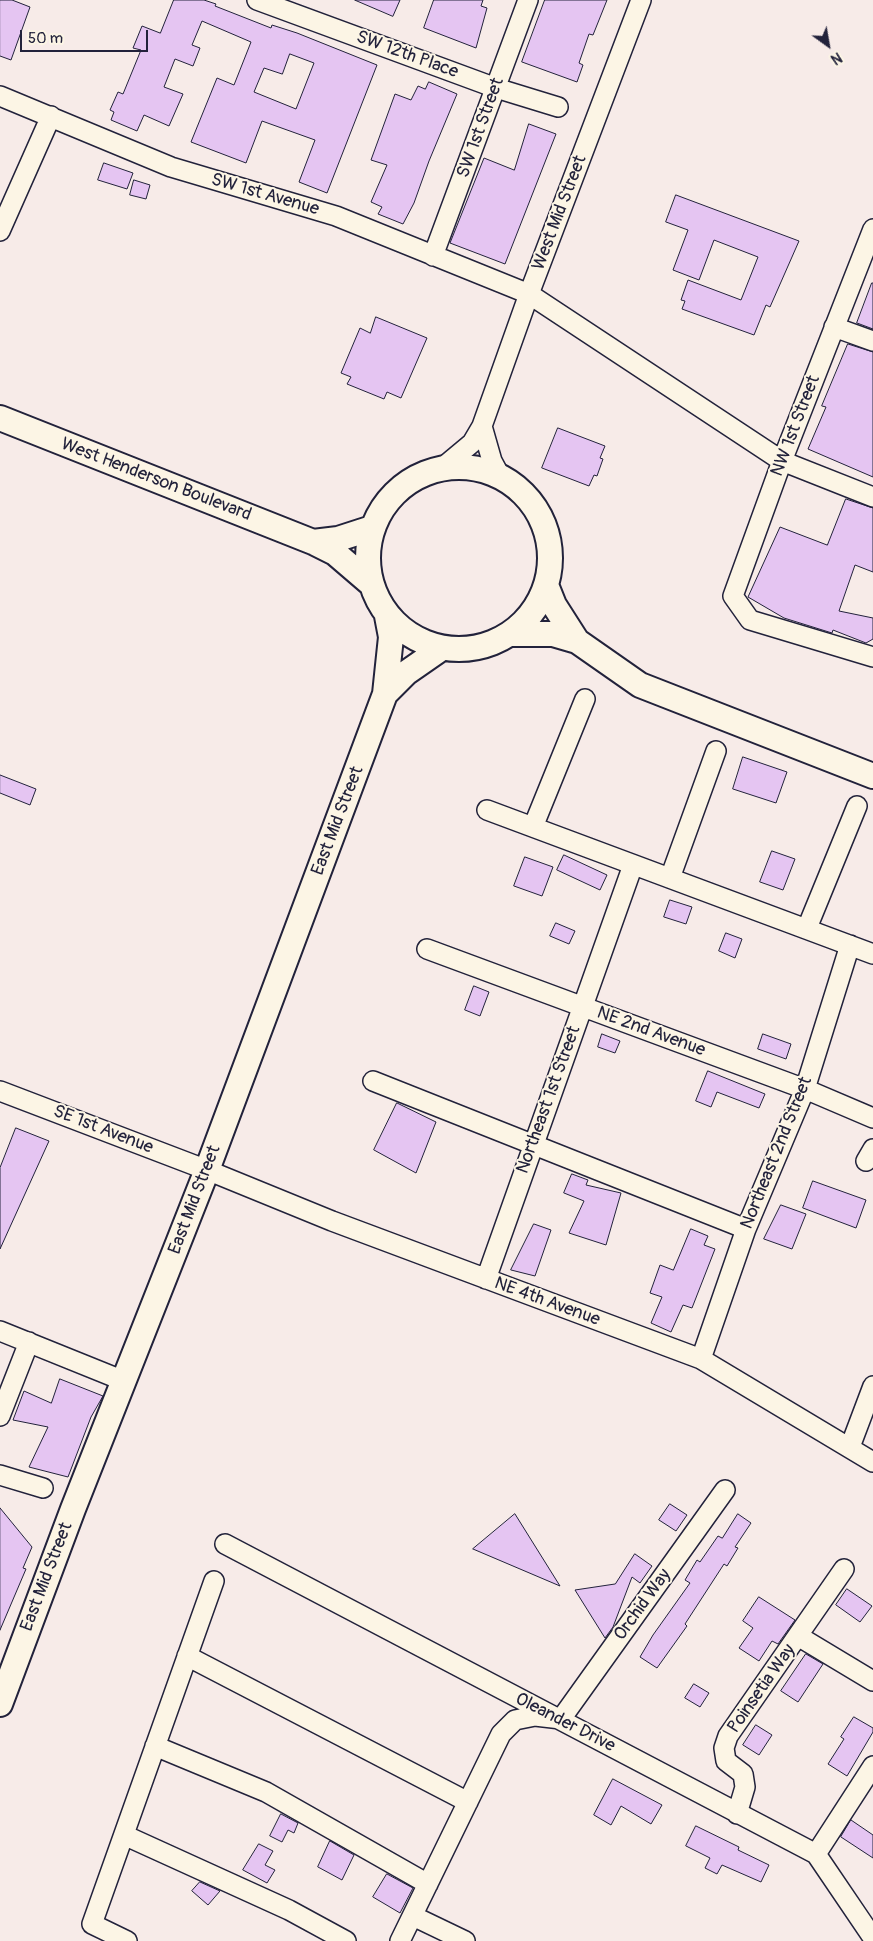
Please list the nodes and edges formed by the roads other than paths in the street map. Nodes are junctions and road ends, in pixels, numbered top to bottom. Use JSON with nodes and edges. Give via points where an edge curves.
{"nodes":[{"id":1,"x":256,"y":0,"type":"edge"},
{"id":2,"x":528,"y":0,"type":"edge"},
{"id":3,"x":641,"y":0,"type":"edge"},
{"id":4,"x":496,"y":88,"type":"junction"},
{"id":5,"x":0,"y":96,"type":"edge"},
{"id":6,"x":558,"y":108,"type":"dead end"},
{"id":7,"x":51,"y":116,"type":"junction"},
{"id":8,"x":873,"y":230,"type":"edge"},
{"id":9,"x":0,"y":231,"type":"edge"},
{"id":10,"x":433,"y":256,"type":"junction"},
{"id":11,"x":529,"y":294,"type":"junction"},
{"id":12,"x":834,"y":327,"type":"junction"},
{"id":13,"x":873,"y":341,"type":"edge"},
{"id":14,"x":0,"y":418,"type":"edge"},
{"id":15,"x":482,"y":426,"type":"junction"},
{"id":16,"x":782,"y":461,"type":"junction"},
{"id":17,"x":442,"y":468,"type":"junction"},
{"id":18,"x":500,"y":476,"type":"junction"},
{"id":19,"x":873,"y":497,"type":"edge"},
{"id":20,"x":372,"y":528,"type":"junction"},
{"id":21,"x":313,"y":542,"type":"junction"},
{"id":22,"x":370,"y":583,"type":"junction"},
{"id":23,"x":546,"y":585,"type":"junction"},
{"id":24,"x":387,"y":616,"type":"junction"},
{"id":25,"x":510,"y":634,"type":"junction"},
{"id":26,"x":577,"y":641,"type":"junction"},
{"id":27,"x":442,"y":648,"type":"junction"},
{"id":28,"x":873,"y":657,"type":"edge"},
{"id":29,"x":385,"y":694,"type":"junction"},
{"id":30,"x":585,"y":699,"type":"dead end"},
{"id":31,"x":716,"y":751,"type":"dead end"},
{"id":32,"x":873,"y":776,"type":"edge"},
{"id":33,"x":857,"y":806,"type":"dead end"},
{"id":34,"x":487,"y":810,"type":"dead end"},
{"id":35,"x":533,"y":827,"type":"junction"},
{"id":36,"x":633,"y":865,"type":"junction"},
{"id":37,"x":670,"y":878,"type":"junction"},
{"id":38,"x":807,"y":928,"type":"junction"},
{"id":39,"x":850,"y":945,"type":"junction"},
{"id":40,"x":427,"y":949,"type":"dead end"},
{"id":41,"x":873,"y":954,"type":"edge"},
{"id":42,"x":583,"y":1006,"type":"junction"},
{"id":43,"x":373,"y":1081,"type":"dead end"},
{"id":44,"x":805,"y":1088,"type":"junction"},
{"id":45,"x":0,"y":1091,"type":"edge"},
{"id":46,"x":873,"y":1118,"type":"edge"},
{"id":47,"x":534,"y":1144,"type":"junction"},
{"id":48,"x":207,"y":1170,"type":"junction"},
{"id":49,"x":746,"y":1228,"type":"junction"},
{"id":50,"x":486,"y":1279,"type":"junction"},
{"id":51,"x":0,"y":1331,"type":"edge"},
{"id":52,"x":29,"y":1342,"type":"junction"},
{"id":53,"x":700,"y":1359,"type":"junction"},
{"id":54,"x":124,"y":1381,"type":"junction"},
{"id":55,"x":873,"y":1386,"type":"edge"},
{"id":56,"x":0,"y":1416,"type":"edge"},
{"id":57,"x":850,"y":1447,"type":"junction"},
{"id":58,"x":873,"y":1462,"type":"edge"},
{"id":59,"x":0,"y":1475,"type":"edge"},
{"id":60,"x":43,"y":1488,"type":"dead end"},
{"id":61,"x":725,"y":1490,"type":"dead end"},
{"id":62,"x":225,"y":1544,"type":"dead end"},
{"id":63,"x":844,"y":1568,"type":"dead end"},
{"id":64,"x":214,"y":1582,"type":"dead end"},
{"id":65,"x":798,"y":1636,"type":"junction"},
{"id":66,"x":187,"y":1656,"type":"junction"},
{"id":67,"x":873,"y":1681,"type":"edge"},
{"id":68,"x":0,"y":1704,"type":"edge"},
{"id":69,"x":561,"y":1720,"type":"junction"},
{"id":70,"x":156,"y":1746,"type":"junction"},
{"id":71,"x":873,"y":1766,"type":"edge"},
{"id":72,"x":468,"y":1802,"type":"junction"},
{"id":73,"x":737,"y":1814,"type":"junction"},
{"id":74,"x":124,"y":1835,"type":"junction"},
{"id":75,"x":816,"y":1854,"type":"junction"},
{"id":76,"x":428,"y":1884,"type":"junction"},
{"id":77,"x":413,"y":1916,"type":"junction"},
{"id":78,"x":873,"y":1938,"type":"edge"},
{"id":79,"x":128,"y":1941,"type":"edge"},
{"id":80,"x":346,"y":1941,"type":"edge"},
{"id":81,"x":400,"y":1941,"type":"edge"},
{"id":82,"x":465,"y":1941,"type":"edge"}],
"edges":[{"from":1,"to":4,"type":"street","name":"SW 12th Place"},
{"from":2,"to":4,"type":"street","name":"SW 1st Street"},
{"from":3,"to":11,"type":"street","name":"West Mid Street"},
{"from":4,"to":6,"type":"street","name":"SW 12th Place"},
{"from":4,"to":10,"type":"street","name":"SW 1st Street"},
{"from":5,"to":7,"type":"street","name":"SW 1st Avenue"},
{"from":7,"to":9,"type":"street"},
{"from":7,"to":10,"type":"street","name":"SW 1st Avenue","via":[[171,167],[336,216]]},
{"from":8,"to":12,"type":"street","name":"NW 1st Street"},
{"from":10,"to":11,"type":"street","name":"SW 1st Avenue"},
{"from":11,"to":15,"type":"street","name":"West Mid Street"},
{"from":11,"to":16,"type":"street","name":"SW 1st Avenue"},
{"from":12,"to":13,"type":"street"},
{"from":12,"to":16,"type":"street","name":"NW 1st Street"},
{"from":14,"to":21,"type":"street","name":"West Henderson Boulevard"},
{"from":15,"to":17,"type":"street","name":"West Mid Street","via":[[472,443]]},
{"from":15,"to":18,"type":"street"},
{"from":16,"to":19,"type":"street","name":"SW 1st Avenue"},
{"from":16,"to":28,"type":"street","name":"NW 1st Street","via":[[733,596],[750,620]]},
{"from":17,"to":18,"type":"street","via":[[462,466]]},
{"from":17,"to":20,"type":"street","via":[[418,476],[398,490],[381,508]]},
{"from":18,"to":23,"type":"street","via":[[522,491],[538,511],[548,534],[550,560]]},
{"from":20,"to":21,"type":"street","name":"West Henderson Boulevard","via":[[338,539]]},
{"from":20,"to":22,"type":"street","via":[[367,557]]},
{"from":21,"to":22,"type":"street","name":"West Henderson Boulevard","via":[[335,553]]},
{"from":22,"to":24,"type":"street"},
{"from":23,"to":25,"type":"street","via":[[538,604]]},
{"from":23,"to":26,"type":"street","via":[[554,605]]},
{"from":24,"to":27,"type":"street","via":[[402,631],[421,642]]},
{"from":24,"to":29,"type":"street","name":"East Mid Street","via":[[391,637]]},
{"from":25,"to":26,"type":"street","via":[[553,634]]},
{"from":25,"to":27,"type":"street","via":[[488,645]]},
{"from":26,"to":32,"type":"street","via":[[640,685]]},
{"from":27,"to":29,"type":"street","name":"East Mid Street","via":[[406,673]]},
{"from":29,"to":48,"type":"street","name":"East Mid Street"},
{"from":30,"to":35,"type":"street"},
{"from":31,"to":37,"type":"street"},
{"from":33,"to":38,"type":"street"},
{"from":34,"to":35,"type":"street"},
{"from":35,"to":36,"type":"street"},
{"from":36,"to":37,"type":"street"},
{"from":36,"to":42,"type":"street","name":"Northeast 1st Street"},
{"from":37,"to":38,"type":"street"},
{"from":38,"to":39,"type":"street"},
{"from":39,"to":41,"type":"street"},
{"from":39,"to":44,"type":"street","name":"Northeast 2nd Street"},
{"from":40,"to":42,"type":"street","name":"NE 2nd Avenue"},
{"from":42,"to":44,"type":"street","name":"NE 2nd Avenue"},
{"from":42,"to":47,"type":"street","name":"Northeast 1st Street"},
{"from":43,"to":47,"type":"street"},
{"from":44,"to":46,"type":"street","name":"NE 2nd Avenue"},
{"from":44,"to":49,"type":"street","name":"Northeast 2nd Street"},
{"from":45,"to":48,"type":"street","name":"SE 1st Avenue"},
{"from":47,"to":49,"type":"street"},
{"from":47,"to":50,"type":"street","name":"Northeast 1st Street"},
{"from":48,"to":50,"type":"street","name":"NE 4th Avenue"},
{"from":48,"to":54,"type":"street","name":"East Mid Street"},
{"from":49,"to":53,"type":"street","name":"Northeast 2nd Street"},
{"from":50,"to":53,"type":"street","name":"NE 4th Avenue"},
{"from":51,"to":52,"type":"street"},
{"from":52,"to":54,"type":"street"},
{"from":52,"to":56,"type":"street"},
{"from":53,"to":57,"type":"street","name":"NE 4th Avenue"},
{"from":54,"to":68,"type":"street","name":"East Mid Street"},
{"from":55,"to":57,"type":"street"},
{"from":57,"to":58,"type":"street","name":"NE 4th Avenue"},
{"from":59,"to":60,"type":"street"},
{"from":61,"to":69,"type":"street","name":"Orchid Way"},
{"from":62,"to":69,"type":"street","name":"Oleander Drive"},
{"from":63,"to":65,"type":"street","name":"Poinsetia Way"},
{"from":64,"to":66,"type":"street"},
{"from":65,"to":67,"type":"street"},
{"from":65,"to":73,"type":"street","name":"Poinsetia Way","via":[[728,1736],[724,1748],[726,1761],[743,1774],[745,1787]]},
{"from":66,"to":70,"type":"street"},
{"from":66,"to":72,"type":"street"},
{"from":69,"to":72,"type":"street","via":[[535,1716],[515,1720],[501,1734]]},
{"from":69,"to":73,"type":"street","name":"Oleander Drive"},
{"from":70,"to":74,"type":"street"},
{"from":70,"to":76,"type":"street","via":[[266,1792]]},
{"from":71,"to":75,"type":"street"},
{"from":72,"to":76,"type":"street"},
{"from":73,"to":75,"type":"street","name":"Oleander Drive"},
{"from":74,"to":79,"type":"street","via":[[92,1924]]},
{"from":74,"to":80,"type":"street","via":[[289,1910]]},
{"from":75,"to":78,"type":"street","name":"Oleander Drive"},
{"from":76,"to":77,"type":"street"},
{"from":77,"to":81,"type":"street"},
{"from":77,"to":82,"type":"street"}]}
